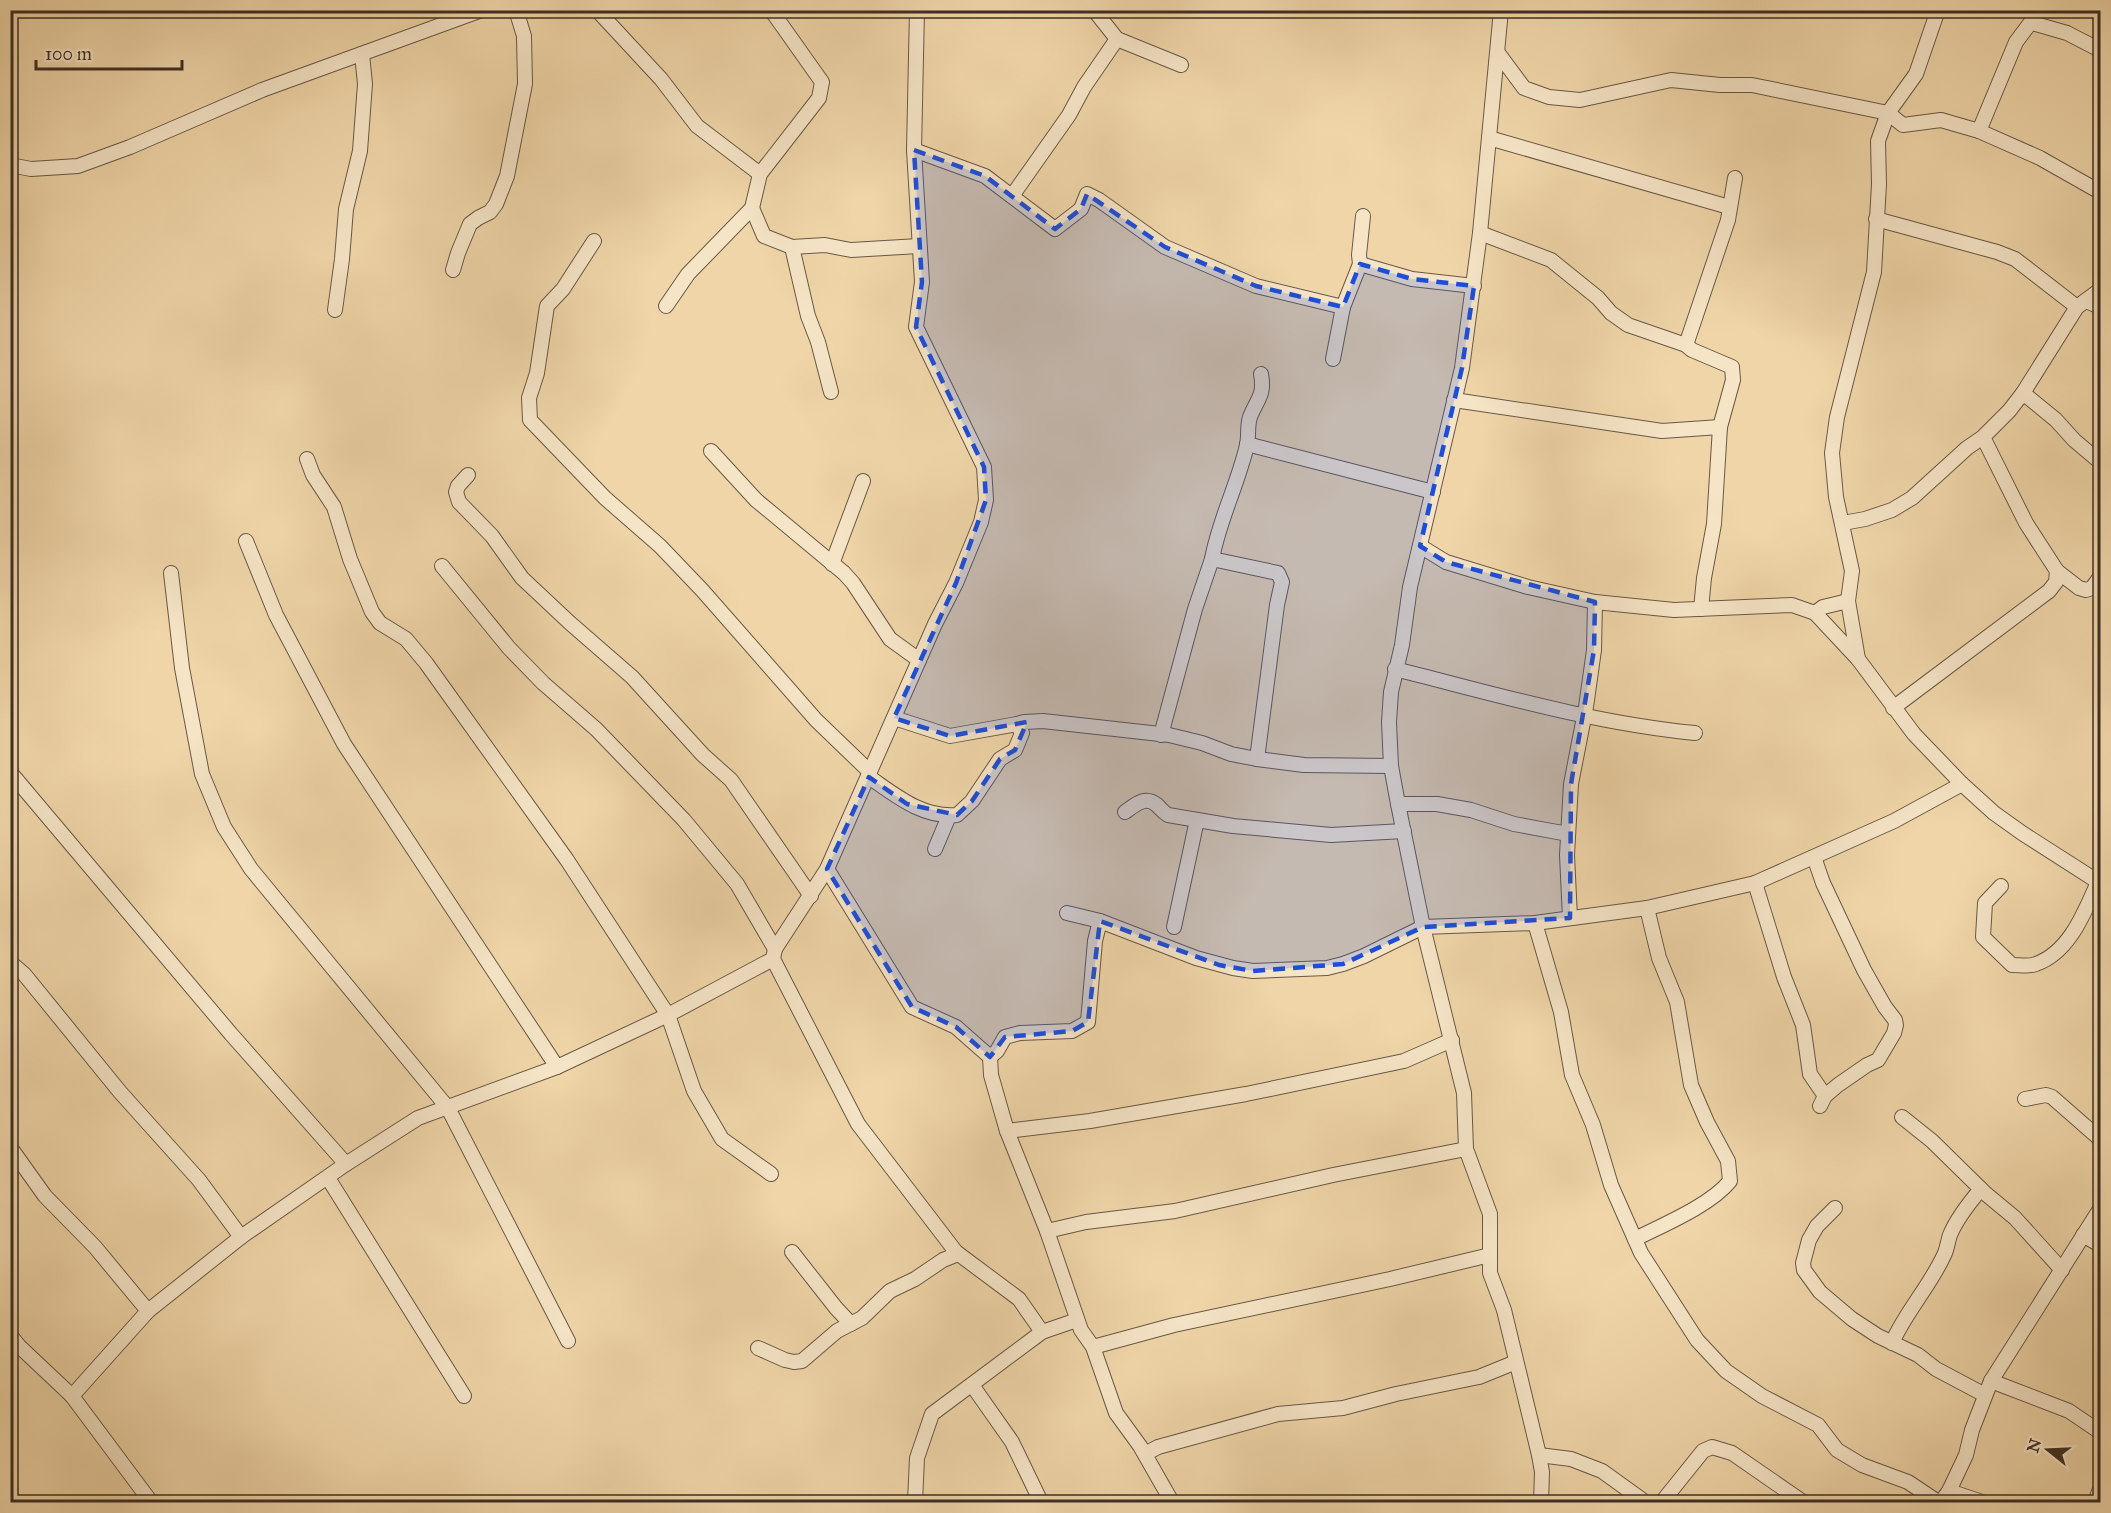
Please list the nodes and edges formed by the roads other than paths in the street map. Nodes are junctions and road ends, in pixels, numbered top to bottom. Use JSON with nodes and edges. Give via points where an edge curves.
{"nodes":[{"id":1,"x":482,"y":10,"type":"edge"},
{"id":2,"x":516,"y":10,"type":"edge"},
{"id":3,"x":597,"y":10,"type":"edge"},
{"id":4,"x":771,"y":10,"type":"edge"},
{"id":5,"x":917,"y":10,"type":"edge"},
{"id":6,"x":1094,"y":10,"type":"edge"},
{"id":7,"x":1502,"y":10,"type":"edge"},
{"id":8,"x":1938,"y":10,"type":"edge"},
{"id":9,"x":2040,"y":10,"type":"edge"},
{"id":10,"x":2032,"y":23,"type":"junction"},
{"id":11,"x":1117,"y":39,"type":"junction"},
{"id":12,"x":2100,"y":50,"type":"edge"},
{"id":13,"x":1498,"y":53,"type":"junction"},
{"id":14,"x":362,"y":54,"type":"junction"},
{"id":15,"x":1181,"y":65,"type":"dead end"},
{"id":16,"x":1888,"y":113,"type":"junction"},
{"id":17,"x":1979,"y":131,"type":"junction"},
{"id":18,"x":1489,"y":138,"type":"junction"},
{"id":19,"x":914,"y":150,"type":"junction"},
{"id":20,"x":10,"y":165,"type":"edge"},
{"id":21,"x":760,"y":174,"type":"junction"},
{"id":22,"x":1735,"y":178,"type":"dead end"},
{"id":23,"x":2100,"y":192,"type":"edge"},
{"id":24,"x":1012,"y":196,"type":"junction"},
{"id":25,"x":1729,"y":207,"type":"junction"},
{"id":26,"x":752,"y":208,"type":"junction"},
{"id":27,"x":1363,"y":216,"type":"dead end"},
{"id":28,"x":1876,"y":219,"type":"junction"},
{"id":29,"x":1480,"y":232,"type":"junction"},
{"id":30,"x":594,"y":241,"type":"dead end"},
{"id":31,"x":919,"y":246,"type":"junction"},
{"id":32,"x":792,"y":247,"type":"junction"},
{"id":33,"x":1360,"y":264,"type":"junction"},
{"id":34,"x":453,"y":270,"type":"dead end"},
{"id":35,"x":1474,"y":286,"type":"junction"},
{"id":36,"x":2100,"y":291,"type":"edge"},
{"id":37,"x":2082,"y":304,"type":"junction"},
{"id":38,"x":666,"y":306,"type":"dead end"},
{"id":39,"x":1343,"y":307,"type":"junction"},
{"id":40,"x":2100,"y":307,"type":"edge"},
{"id":41,"x":335,"y":310,"type":"dead end"},
{"id":42,"x":1686,"y":345,"type":"junction"},
{"id":43,"x":1333,"y":359,"type":"dead end"},
{"id":44,"x":1261,"y":374,"type":"dead end"},
{"id":45,"x":831,"y":392,"type":"dead end"},
{"id":46,"x":2023,"y":393,"type":"junction"},
{"id":47,"x":1454,"y":400,"type":"junction"},
{"id":48,"x":1720,"y":428,"type":"junction"},
{"id":49,"x":1983,"y":437,"type":"junction"},
{"id":50,"x":1247,"y":444,"type":"junction"},
{"id":51,"x":711,"y":451,"type":"dead end"},
{"id":52,"x":308,"y":459,"type":"dead end"},
{"id":53,"x":2100,"y":462,"type":"edge"},
{"id":54,"x":468,"y":475,"type":"dead end"},
{"id":55,"x":863,"y":481,"type":"dead end"},
{"id":56,"x":1433,"y":492,"type":"junction"},
{"id":57,"x":1843,"y":523,"type":"junction"},
{"id":58,"x":246,"y":541,"type":"dead end"},
{"id":59,"x":1420,"y":546,"type":"junction"},
{"id":60,"x":1212,"y":559,"type":"junction"},
{"id":61,"x":832,"y":564,"type":"junction"},
{"id":62,"x":442,"y":566,"type":"dead end"},
{"id":63,"x":2057,"y":571,"type":"junction"},
{"id":64,"x":171,"y":573,"type":"dead end"},
{"id":65,"x":2100,"y":577,"type":"edge"},
{"id":66,"x":1848,"y":601,"type":"junction"},
{"id":67,"x":1595,"y":602,"type":"junction"},
{"id":68,"x":1701,"y":609,"type":"junction"},
{"id":69,"x":1815,"y":613,"type":"junction"},
{"id":70,"x":1858,"y":659,"type":"junction"},
{"id":71,"x":920,"y":660,"type":"junction"},
{"id":72,"x":1395,"y":669,"type":"junction"},
{"id":73,"x":1893,"y":708,"type":"junction"},
{"id":74,"x":1585,"y":717,"type":"junction"},
{"id":75,"x":894,"y":718,"type":"junction"},
{"id":76,"x":1017,"y":724,"type":"junction"},
{"id":77,"x":1695,"y":733,"type":"dead end"},
{"id":78,"x":1161,"y":735,"type":"junction"},
{"id":79,"x":1257,"y":759,"type":"junction"},
{"id":80,"x":1391,"y":766,"type":"junction"},
{"id":81,"x":10,"y":772,"type":"edge"},
{"id":82,"x":870,"y":774,"type":"junction"},
{"id":83,"x":1962,"y":784,"type":"junction"},
{"id":84,"x":1398,"y":804,"type":"junction"},
{"id":85,"x":1125,"y":812,"type":"dead end"},
{"id":86,"x":949,"y":816,"type":"junction"},
{"id":87,"x":1197,"y":820,"type":"junction"},
{"id":88,"x":1404,"y":831,"type":"junction"},
{"id":89,"x":1568,"y":834,"type":"junction"},
{"id":90,"x":935,"y":849,"type":"dead end"},
{"id":91,"x":1814,"y":857,"type":"junction"},
{"id":92,"x":827,"y":869,"type":"junction"},
{"id":93,"x":1755,"y":883,"type":"junction"},
{"id":94,"x":2099,"y":883,"type":"edge"},
{"id":95,"x":2001,"y":885,"type":"dead end"},
{"id":96,"x":811,"y":896,"type":"junction"},
{"id":97,"x":1647,"y":908,"type":"junction"},
{"id":98,"x":1067,"y":912,"type":"dead end"},
{"id":99,"x":1570,"y":918,"type":"junction"},
{"id":100,"x":1100,"y":921,"type":"junction"},
{"id":101,"x":1535,"y":923,"type":"junction"},
{"id":102,"x":1174,"y":927,"type":"dead end"},
{"id":103,"x":1423,"y":927,"type":"junction"},
{"id":104,"x":774,"y":954,"type":"junction"},
{"id":105,"x":10,"y":962,"type":"edge"},
{"id":106,"x":669,"y":1015,"type":"junction"},
{"id":107,"x":1452,"y":1040,"type":"junction"},
{"id":108,"x":990,"y":1057,"type":"junction"},
{"id":109,"x":557,"y":1067,"type":"junction"},
{"id":110,"x":2025,"y":1099,"type":"dead end"},
{"id":111,"x":448,"y":1108,"type":"junction"},
{"id":112,"x":1902,"y":1117,"type":"dead end"},
{"id":113,"x":1007,"y":1131,"type":"junction"},
{"id":114,"x":2100,"y":1138,"type":"edge"},
{"id":115,"x":10,"y":1147,"type":"edge"},
{"id":116,"x":1466,"y":1149,"type":"junction"},
{"id":117,"x":346,"y":1164,"type":"junction"},
{"id":118,"x":771,"y":1174,"type":"dead end"},
{"id":119,"x":328,"y":1178,"type":"junction"},
{"id":120,"x":1981,"y":1189,"type":"junction"},
{"id":121,"x":1835,"y":1208,"type":"dead end"},
{"id":122,"x":2100,"y":1209,"type":"edge"},
{"id":123,"x":1047,"y":1231,"type":"junction"},
{"id":124,"x":2083,"y":1235,"type":"junction"},
{"id":125,"x":241,"y":1237,"type":"junction"},
{"id":126,"x":1635,"y":1239,"type":"junction"},
{"id":127,"x":2100,"y":1245,"type":"edge"},
{"id":128,"x":792,"y":1252,"type":"dead end"},
{"id":129,"x":958,"y":1254,"type":"junction"},
{"id":130,"x":1490,"y":1255,"type":"junction"},
{"id":131,"x":2062,"y":1270,"type":"junction"},
{"id":132,"x":148,"y":1311,"type":"junction"},
{"id":133,"x":1077,"y":1320,"type":"junction"},
{"id":134,"x":851,"y":1324,"type":"junction"},
{"id":135,"x":1042,"y":1332,"type":"junction"},
{"id":136,"x":10,"y":1335,"type":"edge"},
{"id":137,"x":568,"y":1341,"type":"dead end"},
{"id":138,"x":1892,"y":1343,"type":"junction"},
{"id":139,"x":1093,"y":1347,"type":"junction"},
{"id":140,"x":758,"y":1348,"type":"dead end"},
{"id":141,"x":1516,"y":1362,"type":"junction"},
{"id":142,"x":1991,"y":1381,"type":"junction"},
{"id":143,"x":972,"y":1385,"type":"junction"},
{"id":144,"x":1985,"y":1395,"type":"junction"},
{"id":145,"x":72,"y":1396,"type":"junction"},
{"id":146,"x":464,"y":1396,"type":"dead end"},
{"id":147,"x":2100,"y":1432,"type":"edge"},
{"id":148,"x":1145,"y":1454,"type":"junction"},
{"id":149,"x":1539,"y":1455,"type":"junction"},
{"id":150,"x":2100,"y":1489,"type":"edge"},
{"id":151,"x":1943,"y":1499,"type":"edge"},
{"id":152,"x":151,"y":1503,"type":"edge"},
{"id":153,"x":915,"y":1503,"type":"edge"},
{"id":154,"x":1041,"y":1503,"type":"edge"},
{"id":155,"x":1172,"y":1503,"type":"edge"},
{"id":156,"x":1541,"y":1503,"type":"edge"},
{"id":157,"x":1645,"y":1503,"type":"edge"},
{"id":158,"x":1662,"y":1503,"type":"edge"},
{"id":159,"x":1803,"y":1503,"type":"edge"},
{"id":160,"x":1982,"y":1503,"type":"edge"},
{"id":161,"x":2096,"y":1503,"type":"edge"}],
"edges":[{"from":1,"to":14,"type":"street"},
{"from":2,"to":34,"type":"street","via":[[524,36],[525,84],[507,176],[490,212],[470,224]]},
{"from":3,"to":21,"type":"street","via":[[661,79],[697,126]]},
{"from":4,"to":21,"type":"street","via":[[822,82],[819,98]]},
{"from":5,"to":19,"type":"street"},
{"from":6,"to":11,"type":"street"},
{"from":7,"to":13,"type":"street"},
{"from":8,"to":16,"type":"street","via":[[1916,74]]},
{"from":9,"to":10,"type":"street"},
{"from":10,"to":12,"type":"street","via":[[2067,33]]},
{"from":10,"to":17,"type":"street","via":[[2016,42]]},
{"from":11,"to":15,"type":"street"},
{"from":11,"to":24,"type":"street"},
{"from":13,"to":16,"type":"street","via":[[1524,88],[1549,97],[1580,100],[1671,80],[1752,85]]},
{"from":13,"to":18,"type":"street"},
{"from":14,"to":20,"type":"street","via":[[262,90],[78,166],[31,169]]},
{"from":14,"to":41,"type":"street","via":[[365,84],[360,151],[346,209]]},
{"from":16,"to":17,"type":"street","via":[[1903,125],[1941,120]]},
{"from":16,"to":28,"type":"street","via":[[1878,141]]},
{"from":17,"to":23,"type":"street","via":[[2040,158]]},
{"from":18,"to":25,"type":"street"},
{"from":18,"to":29,"type":"street"},
{"from":19,"to":24,"type":"street","via":[[986,176]]},
{"from":19,"to":31,"type":"street"},
{"from":21,"to":26,"type":"street"},
{"from":22,"to":25,"type":"street"},
{"from":24,"to":39,"type":"street","via":[[1055,229],[1081,209],[1087,194],[1165,247],[1256,286]]},
{"from":25,"to":42,"type":"street"},
{"from":26,"to":32,"type":"street","via":[[764,236]]},
{"from":26,"to":38,"type":"street","via":[[688,274]]},
{"from":27,"to":33,"type":"street"},
{"from":28,"to":37,"type":"street","via":[[1997,252]]},
{"from":28,"to":57,"type":"street","via":[[1872,283],[1837,417],[1833,453],[1836,497]]},
{"from":29,"to":35,"type":"street"},
{"from":29,"to":42,"type":"street","via":[[1551,260],[1628,325]]},
{"from":30,"to":82,"type":"street","via":[[563,289],[547,306],[537,373],[529,398],[530,420],[605,498],[660,546]]},
{"from":31,"to":32,"type":"street","via":[[851,250]]},
{"from":31,"to":71,"type":"street","via":[[922,282],[916,327],[984,467],[986,500],[956,583]]},
{"from":32,"to":45,"type":"street"},
{"from":33,"to":35,"type":"street","via":[[1412,279]]},
{"from":33,"to":39,"type":"street"},
{"from":35,"to":47,"type":"street"},
{"from":36,"to":37,"type":"street"},
{"from":37,"to":40,"type":"street"},
{"from":37,"to":46,"type":"street"},
{"from":39,"to":43,"type":"street"},
{"from":42,"to":48,"type":"street","via":[[1732,367],[1733,380]]},
{"from":44,"to":50,"type":"street","via":[[1262,394],[1249,419]]},
{"from":46,"to":49,"type":"street"},
{"from":46,"to":53,"type":"street"},
{"from":47,"to":48,"type":"street","via":[[1662,431]]},
{"from":47,"to":56,"type":"street"},
{"from":48,"to":68,"type":"street","via":[[1714,524]]},
{"from":49,"to":57,"type":"street","via":[[1912,498],[1892,510]]},
{"from":49,"to":63,"type":"street","via":[[2026,523]]},
{"from":50,"to":56,"type":"street"},
{"from":50,"to":60,"type":"street"},
{"from":51,"to":61,"type":"street","via":[[756,500]]},
{"from":52,"to":106,"type":"street","via":[[313,475],[334,507],[372,612],[380,623],[406,639],[426,663],[567,860]]},
{"from":54,"to":96,"type":"street","via":[[456,492],[459,502],[492,536],[522,578],[632,677],[731,780]]},
{"from":55,"to":61,"type":"street"},
{"from":56,"to":59,"type":"street"},
{"from":57,"to":66,"type":"street","via":[[1852,571]]},
{"from":58,"to":109,"type":"street","via":[[276,615],[344,744]]},
{"from":59,"to":67,"type":"street","via":[[1446,562]]},
{"from":59,"to":72,"type":"street"},
{"from":60,"to":78,"type":"street"},
{"from":60,"to":79,"type":"street","via":[[1278,573],[1282,582]]},
{"from":61,"to":71,"type":"street","via":[[853,583],[890,639]]},
{"from":62,"to":104,"type":"street","via":[[518,657],[596,729],[684,820],[737,884]]},
{"from":63,"to":65,"type":"street","via":[[2086,590]]},
{"from":63,"to":73,"type":"street","via":[[2056,582],[2049,591]]},
{"from":64,"to":111,"type":"street","via":[[182,668],[202,774],[224,827],[252,869]]},
{"from":66,"to":69,"type":"street"},
{"from":66,"to":70,"type":"street"},
{"from":67,"to":68,"type":"street"},
{"from":67,"to":74,"type":"street","via":[[1594,650]]},
{"from":68,"to":69,"type":"street","via":[[1792,605]]},
{"from":69,"to":70,"type":"street"},
{"from":70,"to":73,"type":"street"},
{"from":71,"to":75,"type":"street"},
{"from":72,"to":74,"type":"street"},
{"from":72,"to":80,"type":"street","via":[[1389,722]]},
{"from":73,"to":83,"type":"street"},
{"from":74,"to":77,"type":"street"},
{"from":74,"to":89,"type":"street","via":[[1570,784]]},
{"from":75,"to":76,"type":"street","via":[[950,736]]},
{"from":75,"to":82,"type":"street"},
{"from":76,"to":78,"type":"street","via":[[1043,721]]},
{"from":76,"to":86,"type":"street","via":[[1022,733],[1015,750],[1000,759],[964,810]]},
{"from":78,"to":79,"type":"street"},
{"from":79,"to":80,"type":"street","via":[[1304,765]]},
{"from":80,"to":84,"type":"street"},
{"from":81,"to":117,"type":"street"},
{"from":82,"to":86,"type":"street","via":[[907,804]]},
{"from":82,"to":92,"type":"street"},
{"from":83,"to":91,"type":"street","via":[[1894,821]]},
{"from":83,"to":94,"type":"street","via":[[1994,813]]},
{"from":84,"to":88,"type":"street"},
{"from":84,"to":89,"type":"street","via":[[1437,804],[1471,810],[1514,824]]},
{"from":85,"to":87,"type":"street","via":[[1146,800],[1168,815]]},
{"from":86,"to":90,"type":"street"},
{"from":87,"to":88,"type":"street","via":[[1331,835]]},
{"from":87,"to":102,"type":"street"},
{"from":88,"to":103,"type":"street"},
{"from":89,"to":99,"type":"street"},
{"from":91,"to":93,"type":"street"},
{"from":91,"to":93,"type":"street","via":[[1864,970],[1896,1025],[1878,1060],[1822,1101],[1810,1074],[1803,1025]]},
{"from":92,"to":96,"type":"street"},
{"from":92,"to":108,"type":"street","via":[[912,1007],[956,1027]]},
{"from":93,"to":97,"type":"street"},
{"from":94,"to":95,"type":"street","via":[[2079,924],[2052,957],[2034,965],[2012,965],[1983,937],[1985,903]]},
{"from":96,"to":104,"type":"street"},
{"from":97,"to":99,"type":"street"},
{"from":97,"to":126,"type":"street","via":[[1659,958],[1677,1002],[1691,1085],[1728,1161],[1730,1181],[1724,1190],[1688,1212]]},
{"from":98,"to":100,"type":"street"},
{"from":99,"to":101,"type":"street"},
{"from":100,"to":103,"type":"street","via":[[1219,965],[1253,971],[1310,970],[1343,964]]},
{"from":100,"to":108,"type":"street","via":[[1088,1022],[1072,1031],[1005,1037]]},
{"from":101,"to":103,"type":"street"},
{"from":101,"to":126,"type":"street","via":[[1561,1012],[1572,1075],[1593,1125],[1611,1185]]},
{"from":103,"to":107,"type":"street"},
{"from":104,"to":106,"type":"street"},
{"from":104,"to":129,"type":"street","via":[[858,1124]]},
{"from":105,"to":125,"type":"street","via":[[199,1180]]},
{"from":106,"to":109,"type":"street"},
{"from":106,"to":118,"type":"street","via":[[693,1091],[722,1139]]},
{"from":107,"to":113,"type":"street","via":[[1404,1061],[1246,1094]]},
{"from":107,"to":116,"type":"street","via":[[1464,1093]]},
{"from":108,"to":113,"type":"street","via":[[991,1075]]},
{"from":109,"to":111,"type":"street"},
{"from":110,"to":114,"type":"street","via":[[2052,1097]]},
{"from":111,"to":117,"type":"street","via":[[418,1118]]},
{"from":111,"to":137,"type":"street"},
{"from":112,"to":120,"type":"street"},
{"from":113,"to":123,"type":"street"},
{"from":115,"to":132,"type":"street","via":[[45,1196]]},
{"from":116,"to":123,"type":"street","via":[[1175,1211]]},
{"from":116,"to":130,"type":"street","via":[[1490,1214]]},
{"from":117,"to":119,"type":"street"},
{"from":119,"to":125,"type":"street"},
{"from":119,"to":146,"type":"street"},
{"from":120,"to":131,"type":"street","via":[[2015,1218]]},
{"from":120,"to":138,"type":"street","via":[[1958,1219],[1944,1254]]},
{"from":121,"to":138,"type":"street","via":[[1809,1240],[1804,1270],[1829,1300]]},
{"from":122,"to":124,"type":"street"},
{"from":123,"to":133,"type":"street"},
{"from":124,"to":127,"type":"street"},
{"from":124,"to":131,"type":"street"},
{"from":125,"to":132,"type":"street"},
{"from":126,"to":151,"type":"street","via":[[1697,1340],[1726,1371],[1762,1396],[1818,1425],[1837,1450],[1862,1465]]},
{"from":128,"to":134,"type":"street"},
{"from":129,"to":134,"type":"street","via":[[890,1291]]},
{"from":129,"to":135,"type":"street","via":[[1019,1299]]},
{"from":130,"to":139,"type":"street","via":[[1174,1325]]},
{"from":130,"to":141,"type":"street","via":[[1490,1273],[1504,1310]]},
{"from":131,"to":142,"type":"street"},
{"from":132,"to":145,"type":"street"},
{"from":133,"to":135,"type":"street"},
{"from":133,"to":139,"type":"street"},
{"from":134,"to":140,"type":"street","via":[[802,1361],[785,1360]]},
{"from":135,"to":143,"type":"street"},
{"from":136,"to":145,"type":"street"},
{"from":138,"to":144,"type":"street"},
{"from":139,"to":148,"type":"street","via":[[1116,1413]]},
{"from":141,"to":148,"type":"street","via":[[1479,1377],[1355,1406],[1278,1414]]},
{"from":141,"to":149,"type":"street"},
{"from":142,"to":144,"type":"street"},
{"from":142,"to":147,"type":"street","via":[[2069,1411]]},
{"from":143,"to":153,"type":"street","via":[[932,1414],[917,1458]]},
{"from":143,"to":154,"type":"street","via":[[1012,1442]]},
{"from":144,"to":151,"type":"street","via":[[1966,1455]]},
{"from":145,"to":152,"type":"street"},
{"from":148,"to":155,"type":"street"},
{"from":149,"to":156,"type":"street"},
{"from":149,"to":157,"type":"street","via":[[1571,1459],[1602,1471]]},
{"from":150,"to":161,"type":"street"},
{"from":151,"to":160,"type":"street"},
{"from":158,"to":159,"type":"street","via":[[1703,1451],[1712,1447],[1732,1453]]}]}
